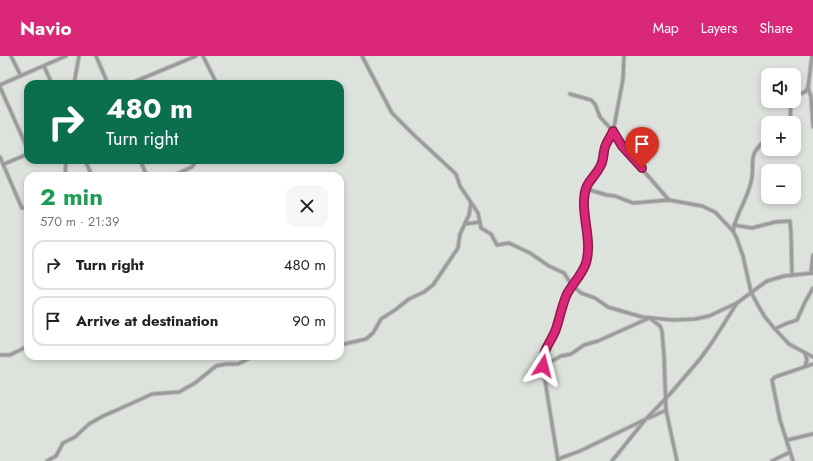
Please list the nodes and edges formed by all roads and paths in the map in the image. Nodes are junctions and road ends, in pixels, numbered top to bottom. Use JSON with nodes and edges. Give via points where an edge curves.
{"nodes":[{"id":1,"x":12,"y":56,"type":"edge"},
{"id":2,"x":66,"y":56,"type":"edge"},
{"id":3,"x":79,"y":56,"type":"edge"},
{"id":4,"x":96,"y":56,"type":"edge"},
{"id":5,"x":196,"y":56,"type":"edge"},
{"id":6,"x":203,"y":56,"type":"edge"},
{"id":7,"x":362,"y":56,"type":"edge"},
{"id":8,"x":624,"y":56,"type":"edge"},
{"id":9,"x":812,"y":56,"type":"edge"},
{"id":10,"x":44,"y":66,"type":"junction"},
{"id":11,"x":21,"y":76,"type":"junction"},
{"id":12,"x":50,"y":80,"type":"edge"},
{"id":13,"x":75,"y":80,"type":"edge"},
{"id":14,"x":106,"y":80,"type":"edge"},
{"id":15,"x":139,"y":80,"type":"edge"},
{"id":16,"x":214,"y":80,"type":"edge"},
{"id":17,"x":0,"y":86,"type":"edge"},
{"id":18,"x":808,"y":88,"type":"junction"},
{"id":19,"x":801,"y":93,"type":"edge"},
{"id":20,"x":570,"y":94,"type":"dead end"},
{"id":21,"x":813,"y":127,"type":"edge"},
{"id":22,"x":613,"y":131,"type":"junction"},
{"id":23,"x":24,"y":141,"type":"edge"},
{"id":24,"x":761,"y":145,"type":"edge"},
{"id":25,"x":24,"y":156,"type":"edge"},
{"id":26,"x":0,"y":157,"type":"edge"},
{"id":27,"x":4,"y":164,"type":"junction"},
{"id":28,"x":194,"y":164,"type":"edge"},
{"id":29,"x":181,"y":172,"type":"edge"},
{"id":30,"x":586,"y":189,"type":"junction"},
{"id":31,"x":669,"y":200,"type":"junction"},
{"id":32,"x":471,"y":203,"type":"junction"},
{"id":33,"x":24,"y":207,"type":"edge"},
{"id":34,"x":480,"y":222,"type":"junction"},
{"id":35,"x":465,"y":224,"type":"junction"},
{"id":36,"x":734,"y":225,"type":"junction"},
{"id":37,"x":733,"y":231,"type":"junction"},
{"id":38,"x":813,"y":255,"type":"edge"},
{"id":39,"x":812,"y":273,"type":"edge"},
{"id":40,"x":792,"y":275,"type":"junction"},
{"id":41,"x":572,"y":285,"type":"junction"},
{"id":42,"x":813,"y":288,"type":"edge"},
{"id":43,"x":751,"y":292,"type":"junction"},
{"id":44,"x":737,"y":303,"type":"junction"},
{"id":45,"x":650,"y":318,"type":"junction"},
{"id":46,"x":775,"y":329,"type":"junction"},
{"id":47,"x":344,"y":344,"type":"edge"},
{"id":48,"x":24,"y":348,"type":"edge"},
{"id":49,"x":805,"y":353,"type":"junction"},
{"id":50,"x":0,"y":354,"type":"edge"},
{"id":51,"x":813,"y":357,"type":"edge"},
{"id":52,"x":246,"y":360,"type":"edge"},
{"id":53,"x":813,"y":364,"type":"edge"},
{"id":54,"x":543,"y":366,"type":"junction"},
{"id":55,"x":805,"y":366,"type":"junction"},
{"id":56,"x":665,"y":399,"type":"junction"},
{"id":57,"x":666,"y":410,"type":"junction"},
{"id":58,"x":645,"y":420,"type":"junction"},
{"id":59,"x":813,"y":434,"type":"edge"},
{"id":60,"x":787,"y":440,"type":"junction"},
{"id":61,"x":790,"y":452,"type":"junction"},
{"id":62,"x":558,"y":460,"type":"edge"},
{"id":63,"x":47,"y":461,"type":"edge"},
{"id":64,"x":612,"y":461,"type":"edge"},
{"id":65,"x":677,"y":461,"type":"edge"},
{"id":66,"x":772,"y":461,"type":"edge"},
{"id":67,"x":793,"y":461,"type":"edge"}],
"edges":[{"from":1,"to":11,"type":"street"},
{"from":2,"to":10,"type":"street"},
{"from":3,"to":13,"type":"street"},
{"from":4,"to":14,"type":"street"},
{"from":5,"to":15,"type":"street"},
{"from":6,"to":16,"type":"street"},
{"from":7,"to":32,"type":"street","via":[[392,113],[454,172]]},
{"from":8,"to":22,"type":"street","via":[[623,79]]},
{"from":9,"to":18,"type":"street"},
{"from":10,"to":11,"type":"street"},
{"from":10,"to":12,"type":"street"},
{"from":11,"to":17,"type":"street"},
{"from":17,"to":23,"type":"street"},
{"from":18,"to":19,"type":"street"},
{"from":18,"to":21,"type":"street"},
{"from":20,"to":22,"type":"street","via":[[591,100]]},
{"from":22,"to":30,"type":"street","via":[[605,147],[602,163]]},
{"from":22,"to":31,"type":"street","via":[[622,146]]},
{"from":24,"to":36,"type":"street","via":[[754,155],[752,180]]},
{"from":25,"to":27,"type":"street"},
{"from":26,"to":27,"type":"street"},
{"from":27,"to":33,"type":"street","via":[[21,206]]},
{"from":28,"to":29,"type":"street"},
{"from":30,"to":31,"type":"street","via":[[634,203]]},
{"from":30,"to":41,"type":"street","via":[[584,207],[588,252],[584,270]]},
{"from":31,"to":37,"type":"street","via":[[707,207]]},
{"from":32,"to":34,"type":"street"},
{"from":32,"to":35,"type":"street"},
{"from":34,"to":35,"type":"street"},
{"from":34,"to":41,"type":"street","via":[[482,229],[491,234],[496,245],[509,243],[530,253],[564,273]]},
{"from":35,"to":47,"type":"street","via":[[458,248],[431,287],[381,319],[373,333],[366,338]]},
{"from":36,"to":37,"type":"street"},
{"from":36,"to":40,"type":"street","via":[[752,228],[790,221]]},
{"from":37,"to":43,"type":"street","via":[[743,256]]},
{"from":38,"to":39,"type":"street"},
{"from":39,"to":40,"type":"street"},
{"from":40,"to":43,"type":"street","via":[[768,281]]},
{"from":41,"to":45,"type":"street","via":[[581,293],[608,307]]},
{"from":41,"to":54,"type":"street","via":[[560,311],[554,334],[546,348]]},
{"from":42,"to":46,"type":"street","via":[[798,320]]},
{"from":43,"to":44,"type":"street"},
{"from":43,"to":46,"type":"street"},
{"from":44,"to":45,"type":"street","via":[[701,318]]},
{"from":44,"to":56,"type":"street","via":[[709,346]]},
{"from":45,"to":54,"type":"street","via":[[584,345]]},
{"from":45,"to":56,"type":"street","via":[[662,331]]},
{"from":46,"to":49,"type":"street","via":[[789,344]]},
{"from":48,"to":50,"type":"street","via":[[10,355]]},
{"from":49,"to":51,"type":"street"},
{"from":49,"to":55,"type":"street"},
{"from":52,"to":63,"type":"street","via":[[238,364],[216,366],[179,392],[152,394],[100,417],[63,443],[56,456]]},
{"from":53,"to":55,"type":"street"},
{"from":54,"to":62,"type":"street"},
{"from":55,"to":60,"type":"street","via":[[772,380]]},
{"from":56,"to":57,"type":"street"},
{"from":56,"to":58,"type":"street"},
{"from":57,"to":58,"type":"street"},
{"from":57,"to":65,"type":"street"},
{"from":58,"to":62,"type":"street"},
{"from":58,"to":64,"type":"street"},
{"from":59,"to":60,"type":"street"},
{"from":60,"to":61,"type":"street"},
{"from":61,"to":66,"type":"street"},
{"from":61,"to":67,"type":"street"}]}
